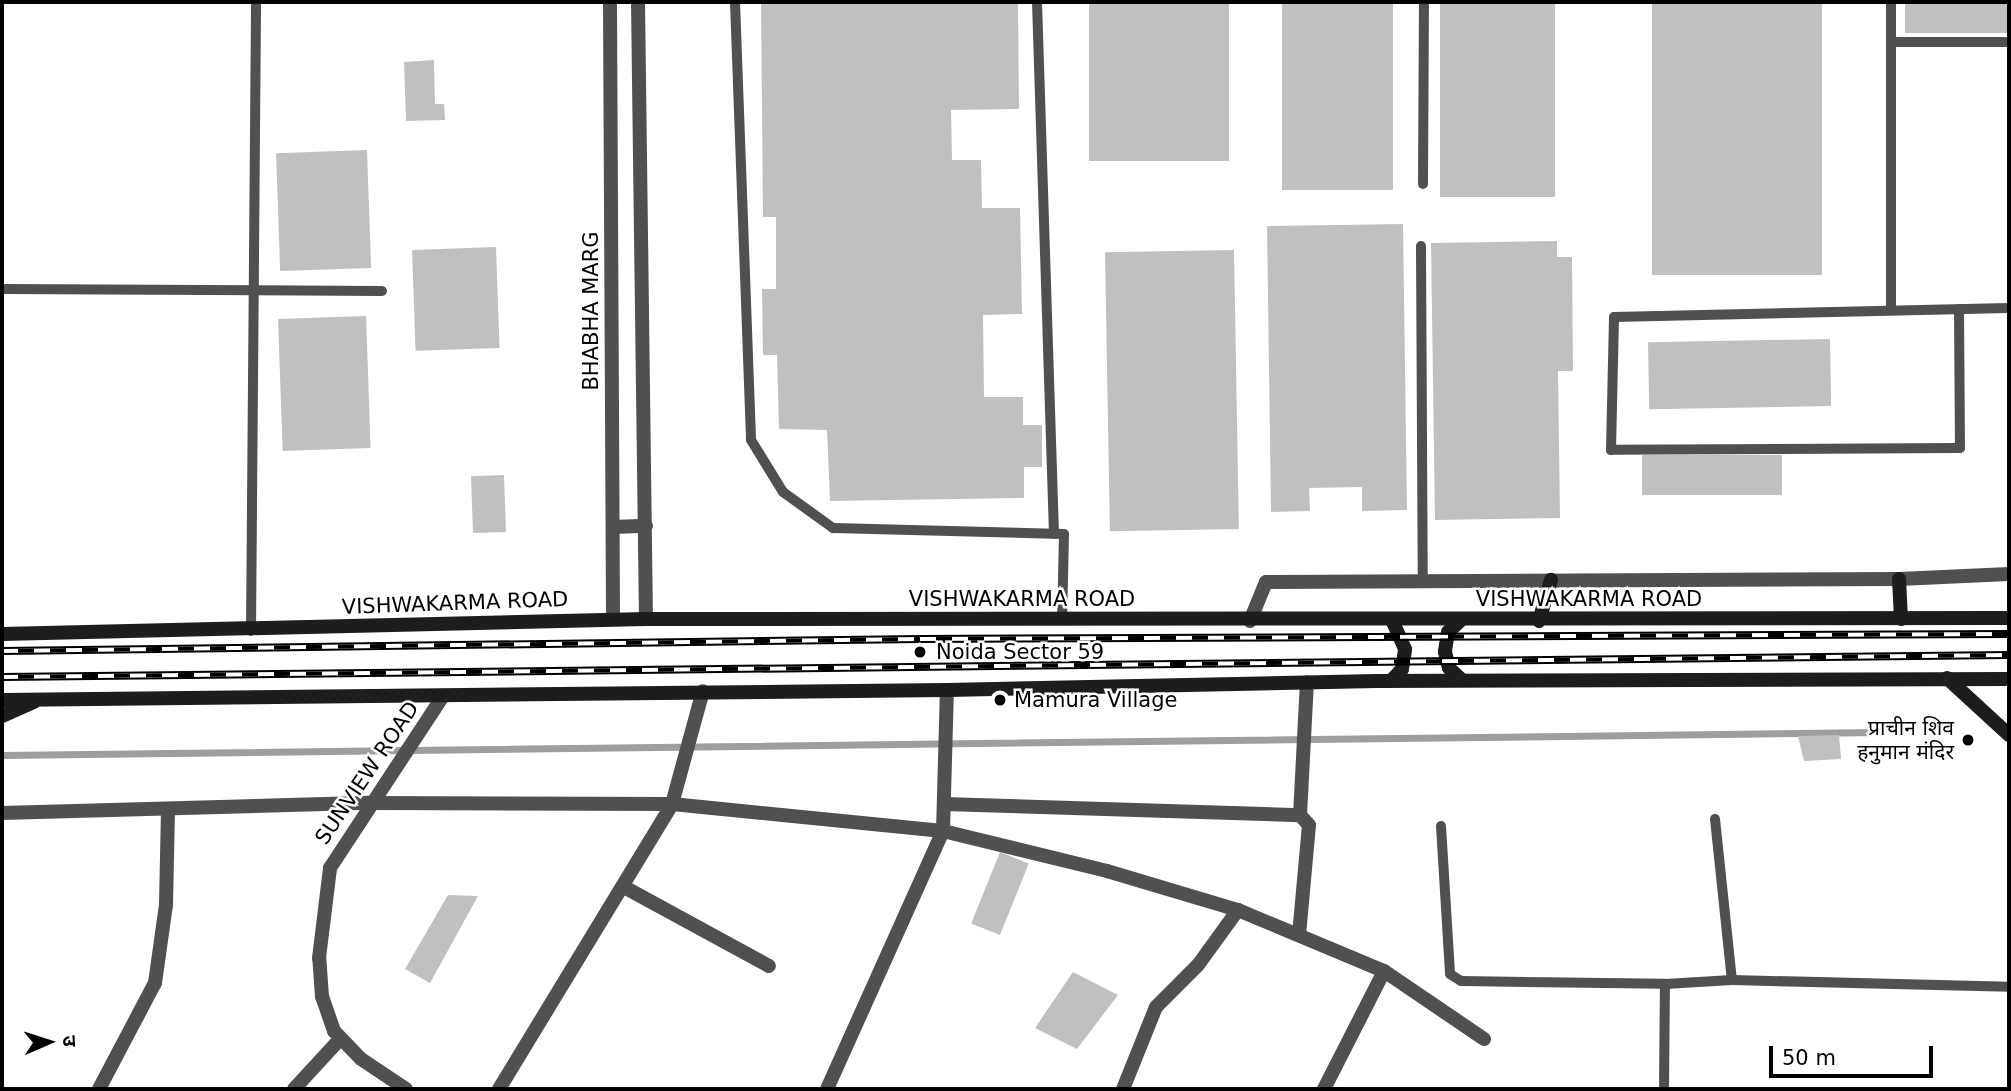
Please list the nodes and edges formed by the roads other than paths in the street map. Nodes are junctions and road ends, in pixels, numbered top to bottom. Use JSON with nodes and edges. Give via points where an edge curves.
{"nodes":[{"id":1,"x":256,"y":2,"type":"edge"},
{"id":2,"x":610,"y":2,"type":"edge"},
{"id":3,"x":638,"y":2,"type":"edge"},
{"id":4,"x":734,"y":2,"type":"edge"},
{"id":5,"x":1037,"y":2,"type":"edge"},
{"id":6,"x":1424,"y":2,"type":"edge"},
{"id":7,"x":1891,"y":2,"type":"edge"},
{"id":8,"x":2009,"y":42,"type":"edge"},
{"id":9,"x":1891,"y":43,"type":"junction"},
{"id":10,"x":1423,"y":184,"type":"dead end"},
{"id":11,"x":1421,"y":246,"type":"dead end"},
{"id":12,"x":2,"y":289,"type":"edge"},
{"id":13,"x":252,"y":289,"type":"junction"},
{"id":14,"x":382,"y":291,"type":"dead end"},
{"id":15,"x":2009,"y":308,"type":"edge"},
{"id":16,"x":1958,"y":309,"type":"junction"},
{"id":17,"x":1891,"y":310,"type":"junction"},
{"id":18,"x":646,"y":526,"type":"junction"},
{"id":19,"x":613,"y":527,"type":"junction"},
{"id":20,"x":1054,"y":534,"type":"junction"},
{"id":21,"x":2009,"y":574,"type":"edge"},
{"id":22,"x":1899,"y":579,"type":"junction"},
{"id":23,"x":1423,"y":580,"type":"junction"},
{"id":24,"x":1551,"y":580,"type":"junction"},
{"id":25,"x":2009,"y":618,"type":"edge"},
{"id":26,"x":613,"y":619,"type":"junction"},
{"id":27,"x":646,"y":619,"type":"junction"},
{"id":28,"x":1901,"y":619,"type":"junction"},
{"id":29,"x":1062,"y":620,"type":"junction"},
{"id":30,"x":1250,"y":621,"type":"junction"},
{"id":31,"x":1460,"y":621,"type":"junction"},
{"id":32,"x":1539,"y":621,"type":"junction"},
{"id":33,"x":2,"y":622,"type":"edge"},
{"id":34,"x":1393,"y":622,"type":"junction"},
{"id":35,"x":251,"y":631,"type":"junction"},
{"id":36,"x":36,"y":633,"type":"junction"},
{"id":37,"x":2,"y":634,"type":"edge"},
{"id":38,"x":1947,"y":678,"type":"junction"},
{"id":39,"x":2009,"y":679,"type":"edge"},
{"id":40,"x":1462,"y":680,"type":"junction"},
{"id":41,"x":1391,"y":681,"type":"junction"},
{"id":42,"x":1307,"y":682,"type":"junction"},
{"id":43,"x":947,"y":690,"type":"junction"},
{"id":44,"x":703,"y":691,"type":"junction"},
{"id":45,"x":443,"y":696,"type":"junction"},
{"id":46,"x":2,"y":700,"type":"edge"},
{"id":47,"x":38,"y":700,"type":"junction"},
{"id":48,"x":2,"y":716,"type":"edge"},
{"id":49,"x":2009,"y":736,"type":"edge"},
{"id":50,"x":369,"y":803,"type":"junction"},
{"id":51,"x":672,"y":804,"type":"junction"},
{"id":52,"x":944,"y":804,"type":"junction"},
{"id":53,"x":168,"y":808,"type":"junction"},
{"id":54,"x":2,"y":813,"type":"edge"},
{"id":55,"x":1300,"y":815,"type":"junction"},
{"id":56,"x":1715,"y":819,"type":"dead end"},
{"id":57,"x":1441,"y":827,"type":"dead end"},
{"id":58,"x":943,"y":831,"type":"junction"},
{"id":59,"x":624,"y":887,"type":"junction"},
{"id":60,"x":1238,"y":910,"type":"junction"},
{"id":61,"x":1299,"y":935,"type":"junction"},
{"id":62,"x":769,"y":966,"type":"dead end"},
{"id":63,"x":1384,"y":971,"type":"junction"},
{"id":64,"x":1732,"y":980,"type":"junction"},
{"id":65,"x":1665,"y":984,"type":"junction"},
{"id":66,"x":2009,"y":988,"type":"edge"},
{"id":67,"x":341,"y":1038,"type":"junction"},
{"id":68,"x":1484,"y":1039,"type":"dead end"},
{"id":69,"x":99,"y":1089,"type":"edge"},
{"id":70,"x":294,"y":1089,"type":"edge"},
{"id":71,"x":406,"y":1089,"type":"edge"},
{"id":72,"x":499,"y":1089,"type":"edge"},
{"id":73,"x":827,"y":1089,"type":"edge"},
{"id":74,"x":1123,"y":1089,"type":"edge"},
{"id":75,"x":1324,"y":1089,"type":"edge"},
{"id":76,"x":1664,"y":1089,"type":"edge"}],
"edges":[{"from":1,"to":13,"type":"lane"},
{"from":2,"to":19,"type":"street","name":"BHABHA MARG"},
{"from":3,"to":18,"type":"street"},
{"from":4,"to":20,"type":"lane","via":[[751,440],[783,492],[833,528]]},
{"from":5,"to":20,"type":"lane"},
{"from":6,"to":10,"type":"lane"},
{"from":7,"to":9,"type":"lane"},
{"from":8,"to":9,"type":"lane"},
{"from":9,"to":17,"type":"lane"},
{"from":11,"to":23,"type":"lane"},
{"from":12,"to":13,"type":"lane"},
{"from":13,"to":14,"type":"lane"},
{"from":13,"to":35,"type":"lane"},
{"from":15,"to":16,"type":"lane"},
{"from":16,"to":17,"type":"lane"},
{"from":16,"to":17,"type":"lane","via":[[1960,448],[1611,450],[1614,317]]},
{"from":18,"to":19,"type":"street"},
{"from":18,"to":27,"type":"street"},
{"from":19,"to":26,"type":"street","name":"BHABHA MARG"},
{"from":20,"to":29,"type":"lane","via":[[1064,534]]},
{"from":21,"to":22,"type":"street"},
{"from":22,"to":24,"type":"street"},
{"from":22,"to":28,"type":"main road"},
{"from":23,"to":24,"type":"street"},
{"from":23,"to":30,"type":"street","via":[[1266,582]]},
{"from":24,"to":32,"type":"main road"},
{"from":25,"to":28,"type":"main road","name":"VISHWAKARMA ROAD"},
{"from":26,"to":27,"type":"main road","name":"VISHWAKARMA ROAD"},
{"from":26,"to":35,"type":"main road","name":"VISHWAKARMA ROAD"},
{"from":27,"to":29,"type":"main road","name":"VISHWAKARMA ROAD"},
{"from":28,"to":32,"type":"main road","name":"VISHWAKARMA ROAD"},
{"from":29,"to":30,"type":"main road","name":"VISHWAKARMA ROAD"},
{"from":30,"to":34,"type":"main road","name":"VISHWAKARMA ROAD"},
{"from":31,"to":32,"type":"main road","name":"VISHWAKARMA ROAD"},
{"from":31,"to":34,"type":"main road","name":"VISHWAKARMA ROAD"},
{"from":31,"to":40,"type":"main road","via":[[1448,632],[1445,652],[1449,668]]},
{"from":33,"to":36,"type":"main road"},
{"from":34,"to":41,"type":"main road","via":[[1405,649],[1402,669]]},
{"from":35,"to":36,"type":"main road","name":"VISHWAKARMA ROAD"},
{"from":36,"to":37,"type":"main road","name":"VISHWAKARMA ROAD"},
{"from":38,"to":39,"type":"main road"},
{"from":38,"to":40,"type":"main road"},
{"from":38,"to":49,"type":"main road"},
{"from":40,"to":41,"type":"main road"},
{"from":41,"to":42,"type":"main road"},
{"from":42,"to":43,"type":"main road"},
{"from":42,"to":55,"type":"street"},
{"from":43,"to":44,"type":"main road"},
{"from":43,"to":52,"type":"street"},
{"from":44,"to":45,"type":"main road"},
{"from":44,"to":51,"type":"street"},
{"from":45,"to":47,"type":"main road"},
{"from":45,"to":50,"type":"street","name":"SUNVIEW ROAD"},
{"from":46,"to":47,"type":"main road"},
{"from":47,"to":48,"type":"main road"},
{"from":50,"to":51,"type":"street"},
{"from":50,"to":53,"type":"street"},
{"from":50,"to":67,"type":"street","name":"SUNVIEW ROAD","via":[[330,868],[325,906],[319,958],[322,997]]},
{"from":51,"to":58,"type":"street"},
{"from":51,"to":59,"type":"street"},
{"from":52,"to":55,"type":"street"},
{"from":52,"to":58,"type":"street"},
{"from":53,"to":54,"type":"street"},
{"from":53,"to":69,"type":"street","via":[[166,905],[155,983]]},
{"from":55,"to":61,"type":"street","via":[[1309,825]]},
{"from":56,"to":64,"type":"lane"},
{"from":57,"to":65,"type":"lane","via":[[1454,978]]},
{"from":58,"to":60,"type":"street","via":[[1107,871]]},
{"from":58,"to":73,"type":"street"},
{"from":59,"to":62,"type":"street"},
{"from":59,"to":72,"type":"street"},
{"from":60,"to":61,"type":"street"},
{"from":60,"to":74,"type":"street","via":[[1198,965],[1156,1007]]},
{"from":61,"to":63,"type":"street"},
{"from":63,"to":68,"type":"street"},
{"from":63,"to":75,"type":"street"},
{"from":64,"to":65,"type":"lane"},
{"from":64,"to":66,"type":"lane"},
{"from":65,"to":76,"type":"lane"},
{"from":67,"to":70,"type":"street"},
{"from":67,"to":71,"type":"street","name":"SUNVIEW ROAD","via":[[361,1059]]}]}
